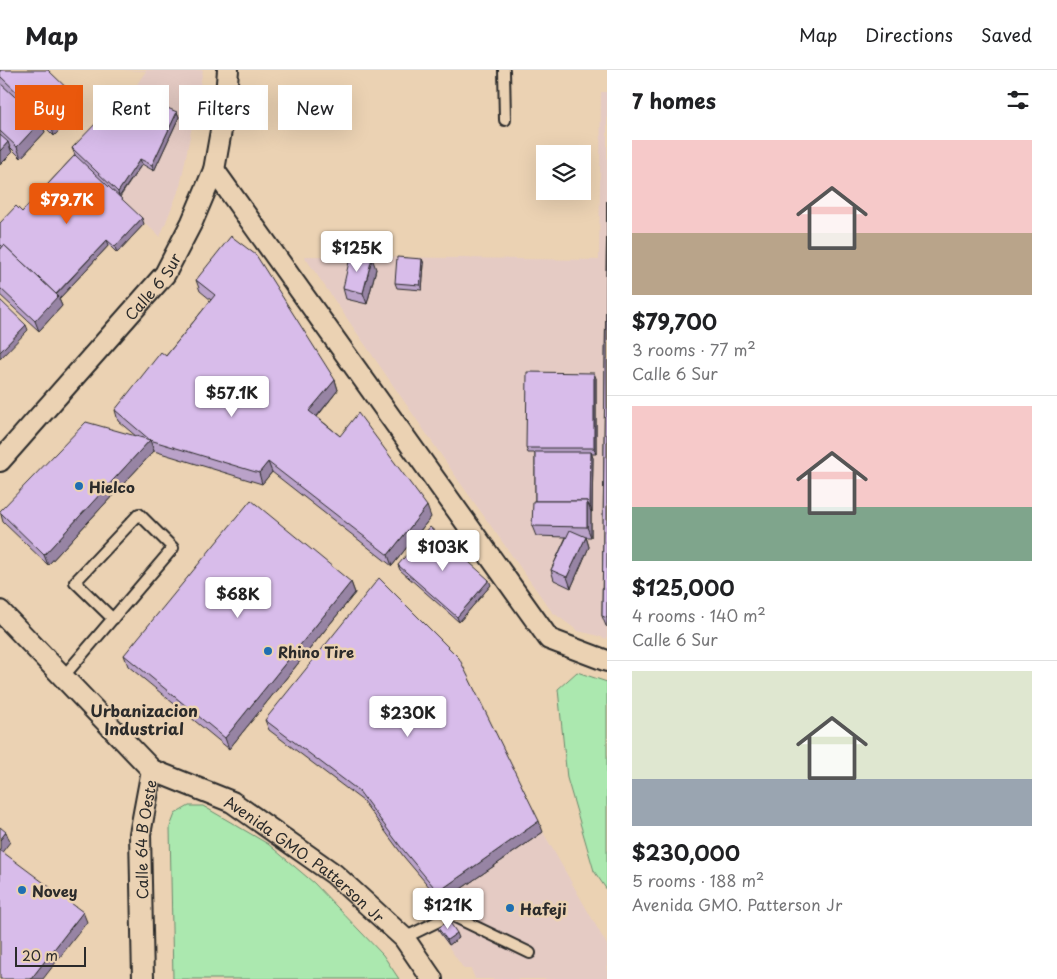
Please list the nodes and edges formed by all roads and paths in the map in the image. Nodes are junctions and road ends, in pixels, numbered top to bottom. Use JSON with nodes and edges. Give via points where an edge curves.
{"nodes":[{"id":1,"x":228,"y":70,"type":"edge"},
{"id":2,"x":504,"y":70,"type":"edge"},
{"id":3,"x":504,"y":120,"type":"dead end"},
{"id":4,"x":214,"y":170,"type":"junction"},
{"id":5,"x":0,"y":461,"type":"edge"},
{"id":6,"x":0,"y":611,"type":"edge"},
{"id":7,"x":112,"y":619,"type":"junction"},
{"id":8,"x":607,"y":661,"type":"edge"},
{"id":9,"x":63,"y":677,"type":"junction"},
{"id":10,"x":152,"y":770,"type":"junction"},
{"id":11,"x":404,"y":938,"type":"junction"},
{"id":12,"x":530,"y":953,"type":"dead end"},
{"id":13,"x":143,"y":979,"type":"edge"},
{"id":14,"x":432,"y":979,"type":"edge"}],
"edges":[{"from":1,"to":4,"type":"street","name":"Calle 6 Sur"},
{"from":2,"to":3,"type":"lane"},
{"from":4,"to":5,"type":"street","name":"Calle 6 Sur","via":[[192,222],[164,274]]},
{"from":4,"to":8,"type":"street","via":[[549,639]]},
{"from":6,"to":9,"type":"street","name":"Calle 64 B Oeste"},
{"from":7,"to":7,"type":"lane","via":[[173,548],[139,514],[75,582]]},
{"from":7,"to":9,"type":"lane"},
{"from":9,"to":10,"type":"street","name":"Calle 64 B Oeste"},
{"from":10,"to":11,"type":"street","name":"Avenida GMO. Patterson Jr","via":[[232,802],[334,874]]},
{"from":10,"to":13,"type":"street","name":"Calle 64 B Oeste","via":[[140,834]]},
{"from":11,"to":12,"type":"lane","via":[[451,915]]},
{"from":11,"to":14,"type":"street","name":"Avenida GMO. Patterson Jr"}]}
